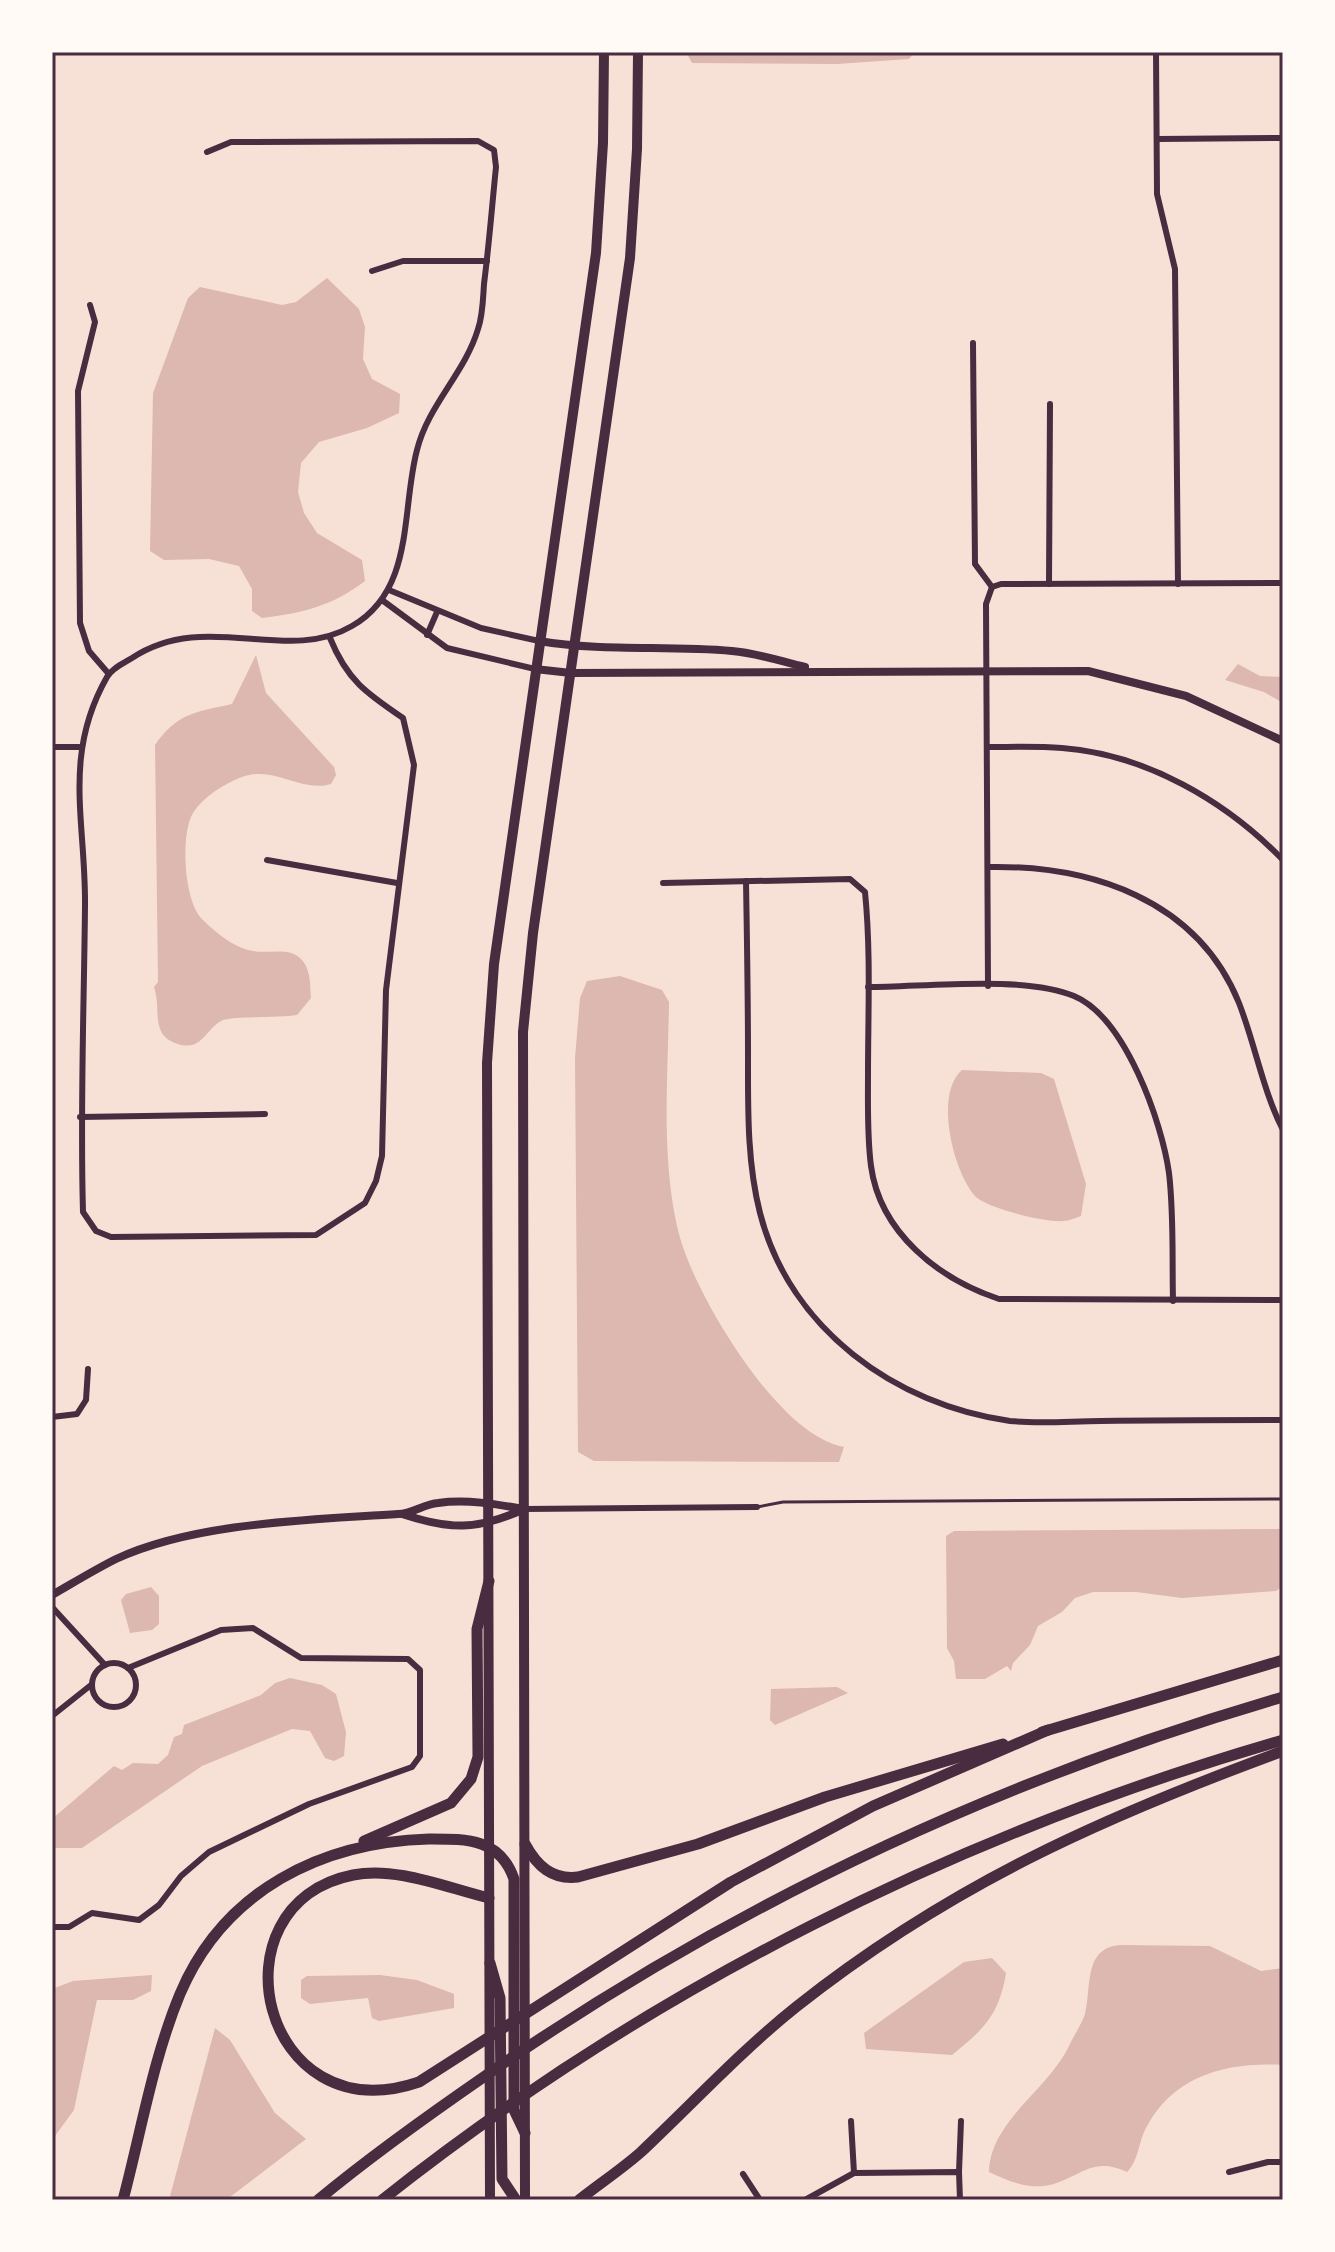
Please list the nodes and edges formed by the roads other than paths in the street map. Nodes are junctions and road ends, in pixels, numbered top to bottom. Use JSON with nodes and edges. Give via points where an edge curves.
{"nodes":[{"id":1,"x":604,"y":52,"type":"edge"},
{"id":2,"x":638,"y":52,"type":"edge"},
{"id":3,"x":1156,"y":52,"type":"edge"},
{"id":4,"x":1283,"y":138,"type":"edge"},
{"id":5,"x":1157,"y":139,"type":"junction"},
{"id":6,"x":207,"y":152,"type":"dead end"},
{"id":7,"x":487,"y":261,"type":"junction"},
{"id":8,"x":372,"y":271,"type":"dead end"},
{"id":9,"x":90,"y":305,"type":"dead end"},
{"id":10,"x":973,"y":343,"type":"dead end"},
{"id":11,"x":1050,"y":404,"type":"dead end"},
{"id":12,"x":1283,"y":583,"type":"edge"},
{"id":13,"x":1049,"y":584,"type":"junction"},
{"id":14,"x":1178,"y":584,"type":"junction"},
{"id":15,"x":992,"y":587,"type":"junction"},
{"id":16,"x":389,"y":590,"type":"junction"},
{"id":17,"x":382,"y":600,"type":"junction"},
{"id":18,"x":437,"y":612,"type":"junction"},
{"id":19,"x":427,"y":635,"type":"junction"},
{"id":20,"x":330,"y":638,"type":"junction"},
{"id":21,"x":539,"y":641,"type":"junction"},
{"id":22,"x":574,"y":647,"type":"junction"},
{"id":23,"x":985,"y":668,"type":"junction"},
{"id":24,"x":535,"y":669,"type":"junction"},
{"id":25,"x":813,"y":669,"type":"junction"},
{"id":26,"x":108,"y":673,"type":"junction"},
{"id":27,"x":571,"y":673,"type":"junction"},
{"id":28,"x":1283,"y":741,"type":"edge"},
{"id":29,"x":52,"y":747,"type":"edge"},
{"id":30,"x":79,"y":747,"type":"junction"},
{"id":31,"x":988,"y":747,"type":"junction"},
{"id":32,"x":267,"y":860,"type":"dead end"},
{"id":33,"x":1283,"y":860,"type":"edge"},
{"id":34,"x":988,"y":867,"type":"junction"},
{"id":35,"x":746,"y":881,"type":"junction"},
{"id":36,"x":397,"y":883,"type":"junction"},
{"id":37,"x":663,"y":883,"type":"dead end"},
{"id":38,"x":988,"y":986,"type":"junction"},
{"id":39,"x":868,"y":987,"type":"junction"},
{"id":40,"x":265,"y":1114,"type":"dead end"},
{"id":41,"x":80,"y":1117,"type":"junction"},
{"id":42,"x":1283,"y":1130,"type":"edge"},
{"id":43,"x":1283,"y":1300,"type":"edge"},
{"id":44,"x":1173,"y":1301,"type":"junction"},
{"id":45,"x":88,"y":1369,"type":"dead end"},
{"id":46,"x":52,"y":1417,"type":"edge"},
{"id":47,"x":1283,"y":1420,"type":"edge"},
{"id":48,"x":1283,"y":1499,"type":"edge"},
{"id":49,"x":488,"y":1503,"type":"junction"},
{"id":50,"x":757,"y":1507,"type":"joint"},
{"id":51,"x":523,"y":1509,"type":"junction"},
{"id":52,"x":402,"y":1514,"type":"junction"},
{"id":53,"x":488,"y":1525,"type":"junction"},
{"id":54,"x":489,"y":1581,"type":"junction"},
{"id":55,"x":52,"y":1595,"type":"edge"},
{"id":56,"x":52,"y":1607,"type":"edge"},
{"id":57,"x":1283,"y":1660,"type":"edge"},
{"id":58,"x":105,"y":1665,"type":"junction"},
{"id":59,"x":128,"y":1668,"type":"junction"},
{"id":60,"x":91,"y":1685,"type":"junction"},
{"id":61,"x":1283,"y":1697,"type":"edge"},
{"id":62,"x":52,"y":1716,"type":"edge"},
{"id":63,"x":1048,"y":1730,"type":"junction"},
{"id":64,"x":1283,"y":1740,"type":"edge"},
{"id":65,"x":1283,"y":1751,"type":"edge"},
{"id":66,"x":525,"y":1844,"type":"junction"},
{"id":67,"x":489,"y":1845,"type":"junction"},
{"id":68,"x":346,"y":1849,"type":"junction"},
{"id":69,"x":489,"y":1898,"type":"junction"},
{"id":70,"x":52,"y":1927,"type":"edge"},
{"id":71,"x":490,"y":1963,"type":"junction"},
{"id":72,"x":851,"y":2121,"type":"dead end"},
{"id":73,"x":961,"y":2121,"type":"dead end"},
{"id":74,"x":525,"y":2133,"type":"junction"},
{"id":75,"x":1283,"y":2162,"type":"edge"},
{"id":76,"x":959,"y":2172,"type":"junction"},
{"id":77,"x":1229,"y":2172,"type":"dead end"},
{"id":78,"x":854,"y":2173,"type":"junction"},
{"id":79,"x":743,"y":2174,"type":"dead end"},
{"id":80,"x":819,"y":2196,"type":"edge"},
{"id":81,"x":123,"y":2200,"type":"edge"},
{"id":82,"x":318,"y":2200,"type":"edge"},
{"id":83,"x":382,"y":2200,"type":"edge"},
{"id":84,"x":490,"y":2200,"type":"edge"},
{"id":85,"x":516,"y":2200,"type":"edge"},
{"id":86,"x":525,"y":2200,"type":"edge"},
{"id":87,"x":579,"y":2200,"type":"edge"},
{"id":88,"x":760,"y":2200,"type":"edge"},
{"id":89,"x":805,"y":2200,"type":"edge"},
{"id":90,"x":960,"y":2200,"type":"edge"}],
"edges":[{"from":1,"to":21,"type":"highway","via":[[596,253]]},
{"from":2,"to":22,"type":"highway","via":[[630,258]]},
{"from":3,"to":5,"type":"street"},
{"from":4,"to":5,"type":"street"},
{"from":5,"to":14,"type":"street","via":[[1159,215],[1175,269]]},
{"from":6,"to":7,"type":"street","via":[[231,142],[478,141],[494,150],[496,167]]},
{"from":7,"to":8,"type":"street","via":[[403,261]]},
{"from":7,"to":16,"type":"street","via":[[479,327],[463,367],[430,414],[417,450],[400,560]]},
{"from":9,"to":26,"type":"street","via":[[95,322],[78,391],[80,623],[89,651]]},
{"from":10,"to":15,"type":"street","via":[[975,564]]},
{"from":11,"to":13,"type":"street"},
{"from":12,"to":14,"type":"street"},
{"from":13,"to":14,"type":"street"},
{"from":13,"to":15,"type":"street"},
{"from":15,"to":23,"type":"street","via":[[986,604]]},
{"from":16,"to":17,"type":"street"},
{"from":16,"to":18,"type":"street"},
{"from":17,"to":19,"type":"street"},
{"from":17,"to":20,"type":"street","via":[[355,625]]},
{"from":18,"to":19,"type":"street"},
{"from":18,"to":21,"type":"street"},
{"from":19,"to":24,"type":"street","via":[[447,648]]},
{"from":20,"to":26,"type":"street","via":[[174,638]]},
{"from":20,"to":36,"type":"street","via":[[342,666],[364,692],[403,718],[410,737],[414,765]]},
{"from":21,"to":22,"type":"street"},
{"from":21,"to":24,"type":"highway"},
{"from":22,"to":25,"type":"street","via":[[731,650]]},
{"from":22,"to":27,"type":"highway"},
{"from":23,"to":25,"type":"street"},
{"from":23,"to":28,"type":"street","via":[[1088,671],[1186,696]]},
{"from":23,"to":31,"type":"street"},
{"from":24,"to":27,"type":"street"},
{"from":24,"to":49,"type":"highway","via":[[494,964],[487,1063]]},
{"from":25,"to":27,"type":"street"},
{"from":26,"to":30,"type":"street"},
{"from":27,"to":51,"type":"highway","via":[[523,1032]]},
{"from":29,"to":30,"type":"street"},
{"from":30,"to":41,"type":"street","via":[[85,902]]},
{"from":31,"to":33,"type":"street","via":[[1064,748],[1154,772],[1232,815]]},
{"from":31,"to":34,"type":"street"},
{"from":32,"to":36,"type":"street"},
{"from":34,"to":38,"type":"street"},
{"from":34,"to":42,"type":"street","via":[[1033,866],[1098,879],[1133,893],[1186,931],[1208,953],[1238,1000]]},
{"from":35,"to":37,"type":"street"},
{"from":35,"to":39,"type":"street","via":[[850,879],[865,892]]},
{"from":35,"to":47,"type":"street","via":[[749,1123],[757,1200],[779,1264],[838,1343],[872,1372],[966,1413],[1013,1421]]},
{"from":36,"to":41,"type":"street","via":[[386,990],[382,1156],[365,1203],[343,1220],[316,1235],[111,1237],[96,1231],[83,1212]]},
{"from":38,"to":39,"type":"street"},
{"from":38,"to":44,"type":"street","via":[[1037,986],[1075,996],[1113,1027],[1132,1059],[1169,1175]]},
{"from":39,"to":44,"type":"street","via":[[871,1168],[890,1214],[913,1248],[943,1274],[999,1299]]},
{"from":40,"to":41,"type":"street"},
{"from":43,"to":44,"type":"street"},
{"from":45,"to":46,"type":"street","via":[[83,1408],[77,1414]]},
{"from":48,"to":50,"type":"lane","via":[[783,1502]]},
{"from":49,"to":51,"type":"street"},
{"from":49,"to":52,"type":"street","via":[[437,1503]]},
{"from":49,"to":53,"type":"highway"},
{"from":50,"to":51,"type":"street"},
{"from":51,"to":53,"type":"street"},
{"from":51,"to":66,"type":"highway"},
{"from":52,"to":53,"type":"street","via":[[439,1526]]},
{"from":52,"to":55,"type":"street","via":[[314,1517],[182,1539],[118,1558]]},
{"from":53,"to":54,"type":"highway"},
{"from":54,"to":67,"type":"highway"},
{"from":54,"to":68,"type":"highway","via":[[477,1629],[478,1757],[471,1779],[451,1803]]},
{"from":56,"to":58,"type":"street"},
{"from":57,"to":63,"type":"highway"},
{"from":58,"to":59,"type":"street"},
{"from":58,"to":60,"type":"street"},
{"from":59,"to":60,"type":"street","via":[[136,1688],[123,1706],[101,1704]]},
{"from":59,"to":70,"type":"street","via":[[221,1630],[253,1628],[301,1658],[408,1659],[420,1670],[420,1756],[412,1767],[309,1804],[209,1852],[139,1920],[92,1913],[69,1927]]},
{"from":60,"to":62,"type":"street"},
{"from":61,"to":82,"type":"highway","via":[[1111,1752],[920,1827],[723,1925],[546,2034]]},
{"from":63,"to":66,"type":"highway","via":[[825,1797],[698,1844],[578,1877],[547,1872]]},
{"from":63,"to":69,"type":"highway","via":[[873,1806],[731,1882],[437,2073],[402,2088],[342,2087],[305,2066],[288,2048],[271,2013],[267,1975],[269,1958],[300,1903],[337,1879],[387,1874]]},
{"from":64,"to":83,"type":"highway","via":[[1138,1786],[937,1865],[743,1961],[546,2082]]},
{"from":65,"to":87,"type":"highway","via":[[1133,1807],[962,1892],[794,2008],[639,2154]]},
{"from":66,"to":74,"type":"highway"},
{"from":67,"to":68,"type":"highway","via":[[460,1839],[402,1840]]},
{"from":67,"to":69,"type":"highway"},
{"from":67,"to":74,"type":"highway","via":[[514,1879],[514,2110]]},
{"from":68,"to":81,"type":"highway","via":[[269,1886],[230,1920],[193,1970],[172,2015]]},
{"from":69,"to":71,"type":"highway"},
{"from":71,"to":84,"type":"highway"},
{"from":71,"to":85,"type":"highway","via":[[500,1998],[502,2179]]},
{"from":72,"to":78,"type":"street"},
{"from":73,"to":76,"type":"street"},
{"from":74,"to":86,"type":"highway"},
{"from":75,"to":77,"type":"street"},
{"from":76,"to":78,"type":"street"},
{"from":76,"to":90,"type":"street"},
{"from":78,"to":80,"type":"street"},
{"from":79,"to":88,"type":"street"},
{"from":80,"to":89,"type":"street"}]}
